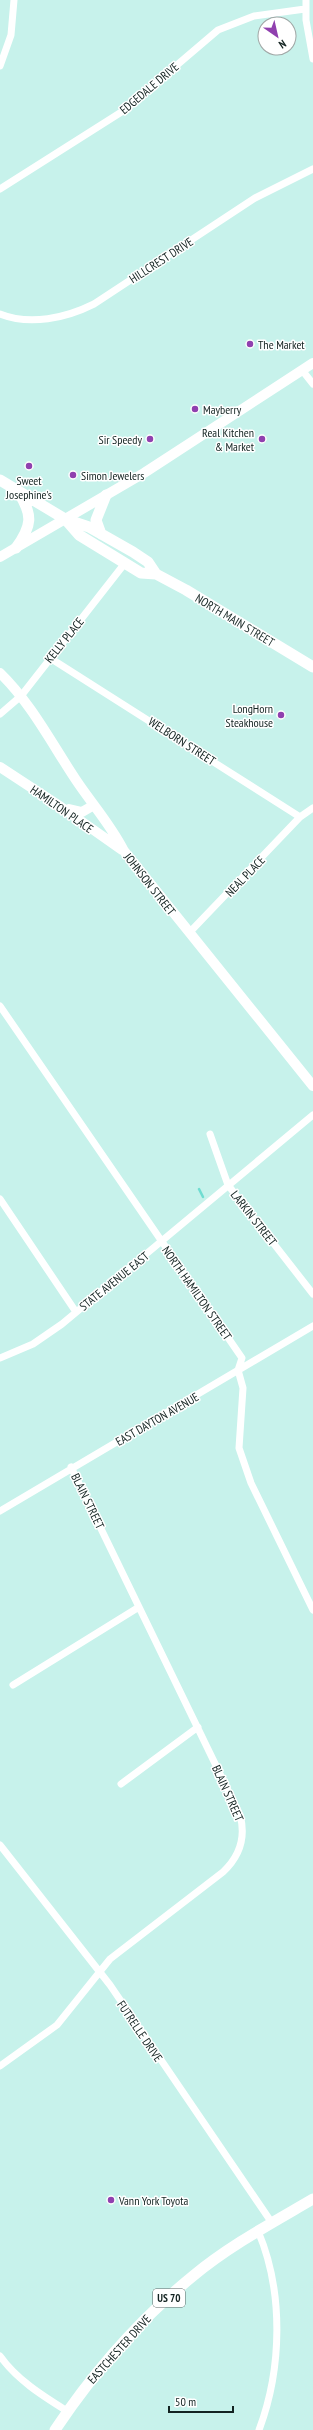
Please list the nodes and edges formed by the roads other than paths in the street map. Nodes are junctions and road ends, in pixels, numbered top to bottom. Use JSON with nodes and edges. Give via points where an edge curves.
{"nodes":[{"id":1,"x":14,"y":0,"type":"edge"},
{"id":2,"x":306,"y":0,"type":"edge"},
{"id":3,"x":305,"y":9,"type":"junction"},
{"id":4,"x":313,"y":59,"type":"edge"},
{"id":5,"x":0,"y":66,"type":"edge"},
{"id":6,"x":313,"y":169,"type":"edge"},
{"id":7,"x":0,"y":189,"type":"edge"},
{"id":8,"x":0,"y":314,"type":"edge"},
{"id":9,"x":313,"y":363,"type":"edge"},
{"id":10,"x":302,"y":370,"type":"junction"},
{"id":11,"x":313,"y":384,"type":"edge"},
{"id":12,"x":0,"y":480,"type":"edge"},
{"id":13,"x":17,"y":490,"type":"junction"},
{"id":14,"x":106,"y":495,"type":"junction"},
{"id":15,"x":64,"y":519,"type":"junction"},
{"id":16,"x":101,"y":534,"type":"junction"},
{"id":17,"x":16,"y":548,"type":"junction"},
{"id":18,"x":0,"y":557,"type":"edge"},
{"id":19,"x":126,"y":563,"type":"junction"},
{"id":20,"x":156,"y":574,"type":"junction"},
{"id":21,"x":50,"y":658,"type":"junction"},
{"id":22,"x":313,"y":667,"type":"edge"},
{"id":23,"x":0,"y":673,"type":"edge"},
{"id":24,"x":21,"y":696,"type":"junction"},
{"id":25,"x":0,"y":714,"type":"edge"},
{"id":26,"x":0,"y":767,"type":"edge"},
{"id":27,"x":94,"y":805,"type":"junction"},
{"id":28,"x":61,"y":807,"type":"junction"},
{"id":29,"x":313,"y":808,"type":"edge"},
{"id":30,"x":300,"y":817,"type":"junction"},
{"id":31,"x":124,"y":851,"type":"junction"},
{"id":32,"x":189,"y":934,"type":"junction"},
{"id":33,"x":0,"y":1006,"type":"edge"},
{"id":34,"x":313,"y":1086,"type":"edge"},
{"id":35,"x":313,"y":1115,"type":"edge"},
{"id":36,"x":210,"y":1134,"type":"dead end"},
{"id":37,"x":228,"y":1185,"type":"junction"},
{"id":38,"x":0,"y":1199,"type":"edge"},
{"id":39,"x":161,"y":1242,"type":"junction"},
{"id":40,"x":313,"y":1294,"type":"edge"},
{"id":41,"x":76,"y":1312,"type":"junction"},
{"id":42,"x":313,"y":1326,"type":"edge"},
{"id":43,"x":0,"y":1358,"type":"edge"},
{"id":44,"x":238,"y":1370,"type":"junction"},
{"id":45,"x":71,"y":1467,"type":"junction"},
{"id":46,"x":0,"y":1511,"type":"edge"},
{"id":47,"x":139,"y":1607,"type":"junction"},
{"id":48,"x":313,"y":1610,"type":"edge"},
{"id":49,"x":13,"y":1685,"type":"dead end"},
{"id":50,"x":198,"y":1726,"type":"junction"},
{"id":51,"x":121,"y":1784,"type":"dead end"},
{"id":52,"x":0,"y":1845,"type":"edge"},
{"id":53,"x":99,"y":1971,"type":"junction"},
{"id":54,"x":0,"y":2066,"type":"edge"},
{"id":55,"x":313,"y":2199,"type":"edge"},
{"id":56,"x":272,"y":2223,"type":"junction"},
{"id":57,"x":258,"y":2231,"type":"junction"},
{"id":58,"x":0,"y":2356,"type":"edge"},
{"id":59,"x":67,"y":2412,"type":"junction"},
{"id":60,"x":55,"y":2430,"type":"edge"},
{"id":61,"x":259,"y":2430,"type":"edge"}],
"edges":[{"from":1,"to":5,"type":"street","via":[[11,35]]},
{"from":2,"to":3,"type":"street"},
{"from":3,"to":4,"type":"street"},
{"from":3,"to":7,"type":"street","name":"EDGEDALE DRIVE","via":[[254,16],[218,30],[123,111]]},
{"from":6,"to":8,"type":"street","name":"HILLCREST DRIVE","via":[[255,198],[78,312],[31,320]]},
{"from":9,"to":10,"type":"street"},
{"from":10,"to":11,"type":"street"},
{"from":10,"to":14,"type":"street","via":[[182,449]]},
{"from":12,"to":13,"type":"main road","name":"NORTH MAIN STREET"},
{"from":13,"to":15,"type":"main road","name":"NORTH MAIN STREET"},
{"from":13,"to":17,"type":"main road","via":[[26,504],[30,524]]},
{"from":14,"to":15,"type":"street"},
{"from":14,"to":16,"type":"main road","via":[[96,520]]},
{"from":15,"to":16,"type":"main road","name":"NORTH MAIN STREET"},
{"from":15,"to":17,"type":"street"},
{"from":15,"to":19,"type":"main road","name":"NORTH MAIN STREET","via":[[79,535]]},
{"from":16,"to":20,"type":"main road","name":"NORTH MAIN STREET","via":[[148,562]]},
{"from":17,"to":18,"type":"street"},
{"from":19,"to":20,"type":"main road","name":"NORTH MAIN STREET","via":[[141,573]]},
{"from":19,"to":21,"type":"street","name":"KELLY PLACE"},
{"from":20,"to":22,"type":"main road","name":"NORTH MAIN STREET"},
{"from":21,"to":24,"type":"street","name":"KELLY PLACE"},
{"from":21,"to":30,"type":"street","name":"WELBORN STREET"},
{"from":23,"to":24,"type":"street","name":"JOHNSON STREET"},
{"from":24,"to":25,"type":"street","name":"KELLY PLACE"},
{"from":24,"to":27,"type":"street","name":"JOHNSON STREET"},
{"from":26,"to":28,"type":"street","name":"HAMILTON PLACE"},
{"from":27,"to":28,"type":"street","via":[[82,812]]},
{"from":27,"to":31,"type":"street","name":"JOHNSON STREET"},
{"from":28,"to":31,"type":"street","name":"HAMILTON PLACE"},
{"from":29,"to":30,"type":"street"},
{"from":30,"to":32,"type":"street","name":"NEAL PLACE"},
{"from":31,"to":32,"type":"street","name":"JOHNSON STREET"},
{"from":32,"to":34,"type":"street","name":"JOHNSON STREET"},
{"from":33,"to":39,"type":"street","name":"NORTH HAMILTON STREET"},
{"from":35,"to":37,"type":"street","name":"STATE AVENUE EAST"},
{"from":36,"to":37,"type":"street","name":"LARKIN STREET"},
{"from":37,"to":39,"type":"street","name":"STATE AVENUE EAST"},
{"from":37,"to":40,"type":"street","name":"LARKIN STREET"},
{"from":38,"to":41,"type":"street"},
{"from":39,"to":41,"type":"street","name":"STATE AVENUE EAST"},
{"from":39,"to":44,"type":"street","name":"NORTH HAMILTON STREET","via":[[242,1358]]},
{"from":41,"to":43,"type":"street","name":"STATE AVENUE EAST","via":[[33,1344]]},
{"from":42,"to":44,"type":"street","name":"EAST DAYTON AVENUE"},
{"from":44,"to":45,"type":"street","name":"EAST DAYTON AVENUE"},
{"from":44,"to":48,"type":"street","name":"NORTH HAMILTON STREET","via":[[243,1388],[239,1448],[251,1482]]},
{"from":45,"to":46,"type":"street","name":"EAST DAYTON AVENUE"},
{"from":45,"to":47,"type":"street","name":"BLAIN STREET"},
{"from":47,"to":49,"type":"street"},
{"from":47,"to":50,"type":"street","name":"BLAIN STREET"},
{"from":50,"to":51,"type":"street"},
{"from":50,"to":53,"type":"street","name":"BLAIN STREET","via":[[240,1814],[243,1827],[238,1854],[223,1872],[142,1933]]},
{"from":52,"to":53,"type":"street","name":"FUTRELLE DRIVE"},
{"from":53,"to":54,"type":"street","name":"BLAIN STREET","via":[[57,2025]]},
{"from":53,"to":56,"type":"street","name":"FUTRELLE DRIVE"},
{"from":55,"to":56,"type":"main road","name":"EASTCHESTER DRIVE","number":"US 70"},
{"from":56,"to":57,"type":"main road","name":"EASTCHESTER DRIVE","number":"US 70"},
{"from":57,"to":59,"type":"main road","name":"EASTCHESTER DRIVE","number":"US 70","via":[[193,2276],[157,2308],[120,2346],[82,2390]]},
{"from":57,"to":61,"type":"street","via":[[270,2265],[276,2316],[271,2381]]},
{"from":58,"to":59,"type":"street","via":[[7,2366],[35,2390]]},
{"from":59,"to":60,"type":"main road","name":"EASTCHESTER DRIVE","number":"US 70"}]}
